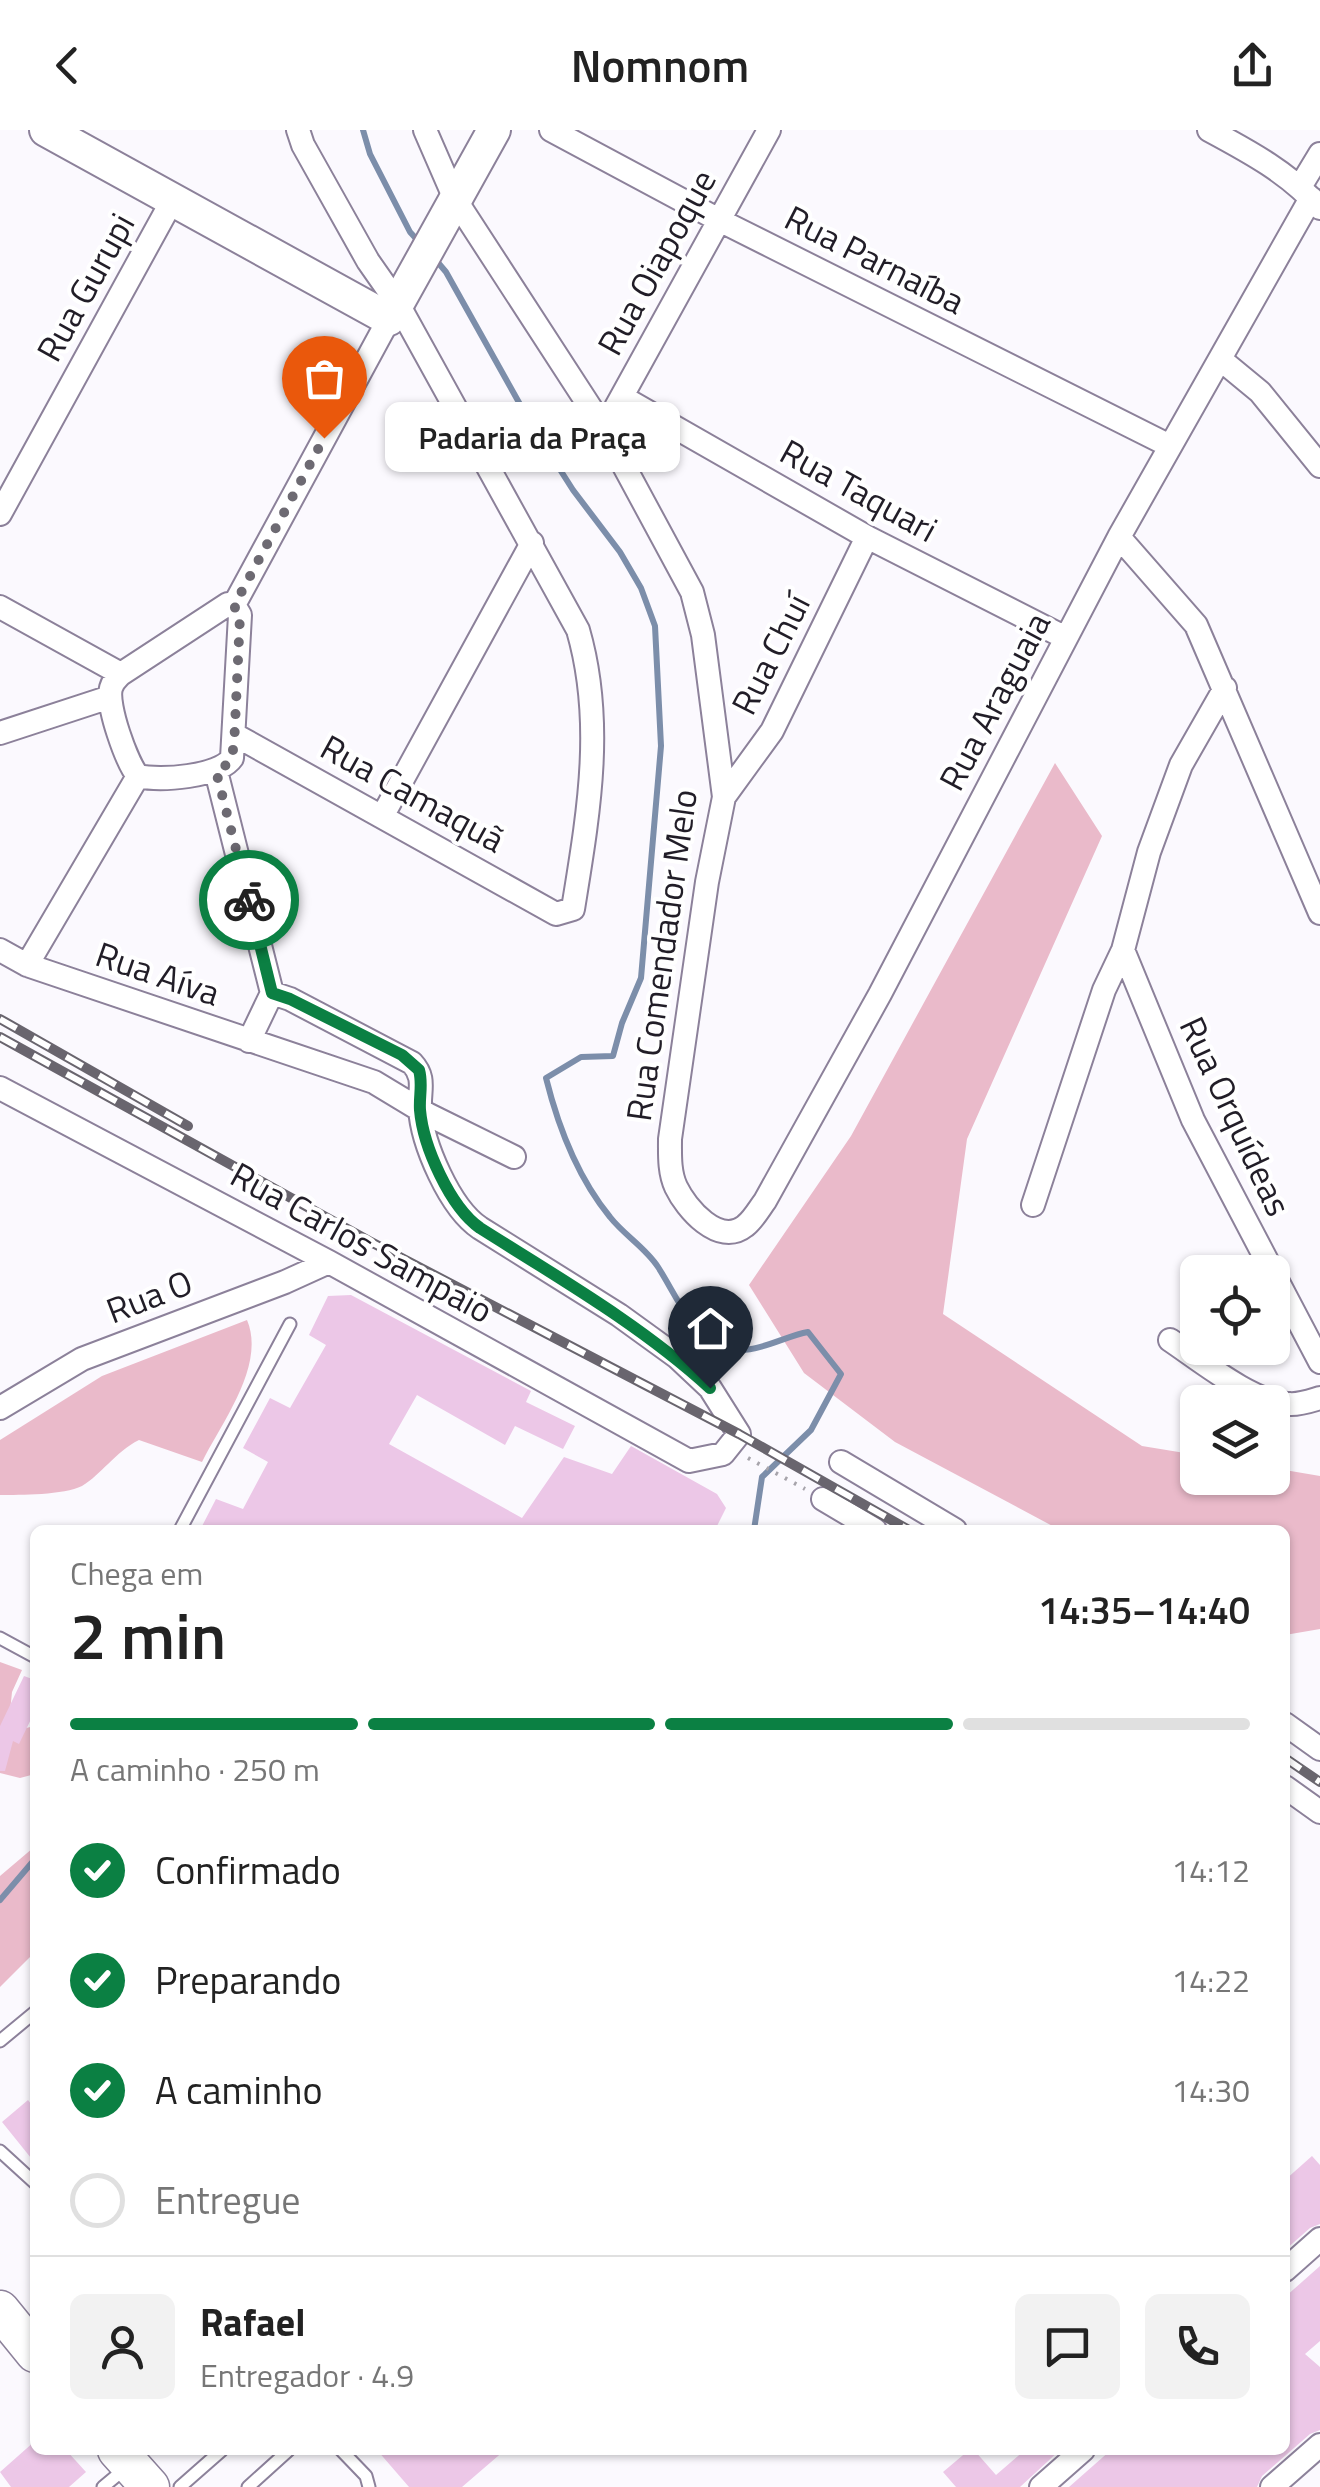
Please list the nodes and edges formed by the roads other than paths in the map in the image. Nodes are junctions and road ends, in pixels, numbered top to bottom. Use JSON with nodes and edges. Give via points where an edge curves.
{"nodes":[{"id":1,"x":46,"y":130,"type":"edge"},
{"id":2,"x":298,"y":130,"type":"edge"},
{"id":3,"x":426,"y":130,"type":"edge"},
{"id":4,"x":494,"y":130,"type":"edge"},
{"id":5,"x":551,"y":130,"type":"edge"},
{"id":6,"x":769,"y":130,"type":"edge"},
{"id":7,"x":1209,"y":130,"type":"edge"},
{"id":8,"x":1320,"y":154,"type":"edge"},
{"id":9,"x":1311,"y":198,"type":"edge"},
{"id":10,"x":173,"y":199,"type":"junction"},
{"id":11,"x":451,"y":206,"type":"junction"},
{"id":12,"x":719,"y":220,"type":"junction"},
{"id":13,"x":398,"y":303,"type":"junction"},
{"id":14,"x":1220,"y":359,"type":"junction"},
{"id":15,"x":622,"y":397,"type":"junction"},
{"id":16,"x":603,"y":427,"type":"junction"},
{"id":17,"x":1170,"y":446,"type":"junction"},
{"id":18,"x":1320,"y":466,"type":"edge"},
{"id":19,"x":0,"y":514,"type":"edge"},
{"id":20,"x":868,"y":536,"type":"junction"},
{"id":21,"x":1119,"y":537,"type":"junction"},
{"id":22,"x":532,"y":543,"type":"junction"},
{"id":23,"x":234,"y":606,"type":"junction"},
{"id":24,"x":0,"y":608,"type":"edge"},
{"id":25,"x":1066,"y":638,"type":"junction"},
{"id":26,"x":121,"y":674,"type":"junction"},
{"id":27,"x":1225,"y":688,"type":"junction"},
{"id":28,"x":110,"y":697,"type":"junction"},
{"id":29,"x":0,"y":733,"type":"edge"},
{"id":30,"x":235,"y":735,"type":"junction"},
{"id":31,"x":216,"y":771,"type":"junction"},
{"id":32,"x":138,"y":776,"type":"junction"},
{"id":33,"x":724,"y":796,"type":"junction"},
{"id":34,"x":383,"y":815,"type":"junction"},
{"id":35,"x":1320,"y":913,"type":"edge"},
{"id":36,"x":0,"y":950,"type":"edge"},
{"id":37,"x":1123,"y":950,"type":"junction"},
{"id":38,"x":27,"y":965,"type":"junction"},
{"id":39,"x":272,"y":993,"type":"junction"},
{"id":40,"x":249,"y":1042,"type":"junction"},
{"id":41,"x":0,"y":1088,"type":"edge"},
{"id":42,"x":420,"y":1109,"type":"junction"},
{"id":43,"x":514,"y":1157,"type":"dead end"},
{"id":44,"x":1033,"y":1205,"type":"dead end"},
{"id":45,"x":734,"y":1232,"type":"joint"},
{"id":46,"x":329,"y":1262,"type":"junction"},
{"id":47,"x":290,"y":1324,"type":"dead end"},
{"id":48,"x":1170,"y":1340,"type":"dead end"},
{"id":49,"x":1320,"y":1362,"type":"edge"},
{"id":50,"x":1320,"y":1398,"type":"edge"},
{"id":51,"x":0,"y":1408,"type":"edge"},
{"id":52,"x":841,"y":1462,"type":"dead end"},
{"id":53,"x":822,"y":1498,"type":"dead end"},
{"id":54,"x":183,"y":1525,"type":"edge"},
{"id":55,"x":867,"y":1525,"type":"edge"},
{"id":56,"x":947,"y":1525,"type":"edge"},
{"id":57,"x":0,"y":1638,"type":"edge"},
{"id":58,"x":30,"y":1654,"type":"edge"},
{"id":59,"x":1290,"y":1728,"type":"edge"},
{"id":60,"x":1320,"y":1749,"type":"edge"},
{"id":61,"x":1290,"y":1791,"type":"edge"},
{"id":62,"x":1320,"y":1812,"type":"edge"},
{"id":63,"x":30,"y":2016,"type":"edge"},
{"id":64,"x":0,"y":2041,"type":"edge"},
{"id":65,"x":0,"y":2151,"type":"edge"},
{"id":66,"x":30,"y":2179,"type":"edge"},
{"id":67,"x":1320,"y":2239,"type":"edge"},
{"id":68,"x":1290,"y":2266,"type":"edge"},
{"id":69,"x":0,"y":2310,"type":"edge"},
{"id":70,"x":30,"y":2347,"type":"edge"},
{"id":71,"x":1320,"y":2444,"type":"edge"},
{"id":72,"x":216,"y":2455,"type":"edge"},
{"id":73,"x":283,"y":2455,"type":"edge"},
{"id":74,"x":346,"y":2455,"type":"edge"},
{"id":75,"x":1077,"y":2455,"type":"edge"},
{"id":76,"x":180,"y":2487,"type":"edge"},
{"id":77,"x":248,"y":2487,"type":"edge"},
{"id":78,"x":369,"y":2487,"type":"edge"},
{"id":79,"x":1041,"y":2487,"type":"edge"},
{"id":80,"x":1272,"y":2487,"type":"edge"}],
"edges":[{"from":1,"to":10,"type":"street"},
{"from":2,"to":13,"type":"street"},
{"from":3,"to":11,"type":"street","name":"Rua Comendador Melo"},
{"from":4,"to":11,"type":"street"},
{"from":5,"to":12,"type":"street","name":"Rua Parnaíba"},
{"from":6,"to":12,"type":"street","name":"Rua Oiapoque"},
{"from":7,"to":9,"type":"street","via":[[1271,164]]},
{"from":8,"to":9,"type":"street","name":"Rua Araguaia"},
{"from":9,"to":14,"type":"street","name":"Rua Araguaia"},
{"from":10,"to":13,"type":"street"},
{"from":10,"to":19,"type":"street","name":"Rua Gurupi"},
{"from":11,"to":13,"type":"street"},
{"from":11,"to":16,"type":"street","name":"Rua Comendador Melo"},
{"from":12,"to":15,"type":"street","name":"Rua Oiapoque"},
{"from":12,"to":17,"type":"street","name":"Rua Parnaíba"},
{"from":13,"to":22,"type":"street"},
{"from":13,"to":23,"type":"street"},
{"from":14,"to":17,"type":"street","name":"Rua Araguaia"},
{"from":14,"to":18,"type":"street","via":[[1260,392]]},
{"from":15,"to":16,"type":"street","name":"Rua Oiapoque"},
{"from":15,"to":20,"type":"street","name":"Rua Taquari"},
{"from":16,"to":33,"type":"street","name":"Rua Comendador Melo","via":[[692,592]]},
{"from":17,"to":21,"type":"street","name":"Rua Araguaia"},
{"from":20,"to":25,"type":"street","name":"Rua Taquari"},
{"from":20,"to":33,"type":"street","name":"Rua Chuí","via":[[772,732]]},
{"from":21,"to":25,"type":"street","name":"Rua Araguaia"},
{"from":21,"to":27,"type":"street","via":[[1196,625]]},
{"from":22,"to":34,"type":"street"},
{"from":22,"to":34,"type":"street","name":"Rua Camaquã","via":[[578,630],[590,672],[589,810],[573,909],[556,914]]},
{"from":23,"to":26,"type":"street","via":[[222,607]]},
{"from":23,"to":30,"type":"street","via":[[240,616]]},
{"from":24,"to":26,"type":"street"},
{"from":25,"to":45,"type":"street","name":"Rua Araguaia","via":[[766,1201]]},
{"from":26,"to":28,"type":"street"},
{"from":27,"to":35,"type":"street"},
{"from":27,"to":37,"type":"street","via":[[1181,765]]},
{"from":28,"to":29,"type":"street"},
{"from":28,"to":32,"type":"street"},
{"from":30,"to":31,"type":"street","via":[[232,758]]},
{"from":30,"to":34,"type":"street","name":"Rua Camaquã"},
{"from":31,"to":32,"type":"street"},
{"from":31,"to":39,"type":"street"},
{"from":32,"to":38,"type":"street"},
{"from":33,"to":45,"type":"street","name":"Rua Comendador Melo","via":[[670,1162],[687,1205],[722,1232]]},
{"from":36,"to":38,"type":"street","name":"Rua Aíva"},
{"from":37,"to":44,"type":"street"},
{"from":37,"to":49,"type":"street","name":"Rua Orquídeas","via":[[1194,1120]]},
{"from":38,"to":40,"type":"street","name":"Rua Aíva"},
{"from":39,"to":40,"type":"street"},
{"from":39,"to":42,"type":"street","name":"Rua Carlos Sampaio","via":[[412,1063],[421,1077]]},
{"from":40,"to":42,"type":"street","name":"Rua Aíva","via":[[374,1082]]},
{"from":41,"to":46,"type":"street","name":"Rua Carlos Sampaio"},
{"from":42,"to":43,"type":"street","name":"Rua Aíva"},
{"from":42,"to":46,"type":"street","name":"Rua Carlos Sampaio","via":[[449,1193],[470,1222],[677,1357],[710,1388],[739,1434],[723,1454],[689,1461]]},
{"from":46,"to":51,"type":"street","name":"Rua O","via":[[82,1359]]},
{"from":47,"to":54,"type":"lane"},
{"from":48,"to":50,"type":"street","via":[[1276,1403]]},
{"from":52,"to":56,"type":"street"},
{"from":53,"to":55,"type":"street"},
{"from":57,"to":58,"type":"lane"},
{"from":59,"to":60,"type":"street"},
{"from":61,"to":62,"type":"street"},
{"from":63,"to":64,"type":"lane"},
{"from":65,"to":66,"type":"lane"},
{"from":67,"to":68,"type":"street"},
{"from":69,"to":70,"type":"main road"},
{"from":71,"to":80,"type":"street"},
{"from":72,"to":76,"type":"lane"},
{"from":73,"to":77,"type":"lane"},
{"from":74,"to":78,"type":"lane"},
{"from":75,"to":79,"type":"street"}]}
